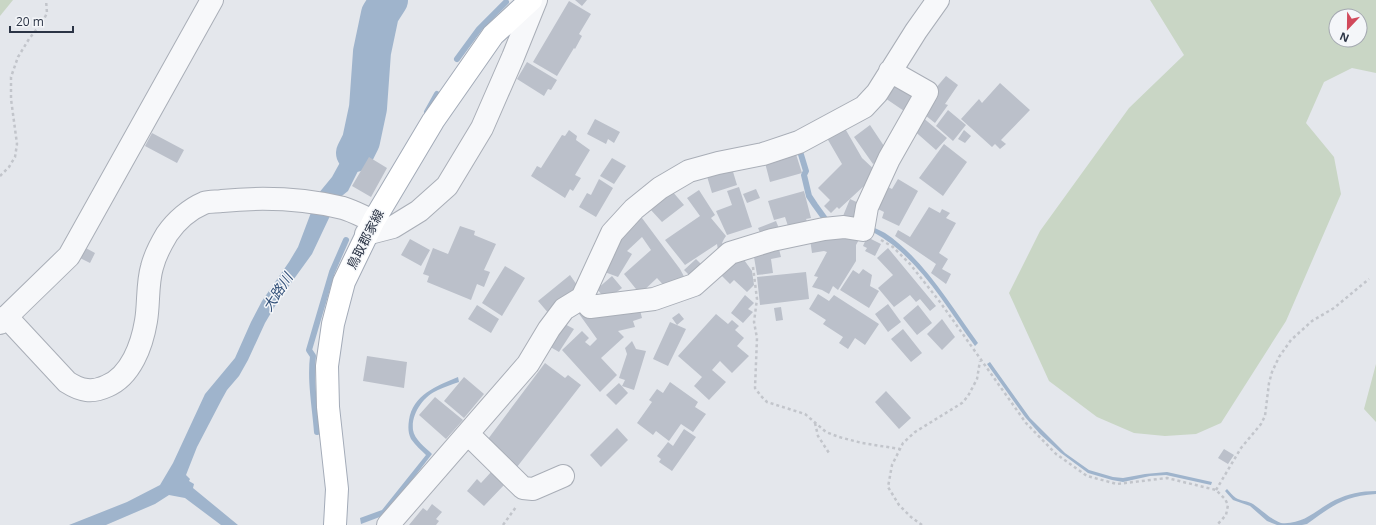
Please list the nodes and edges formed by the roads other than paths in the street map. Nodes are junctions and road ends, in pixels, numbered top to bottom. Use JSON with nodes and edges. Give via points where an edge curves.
{"nodes":[{"id":1,"x":212,"y":0,"type":"edge"},
{"id":2,"x":531,"y":0,"type":"edge"},
{"id":3,"x":536,"y":0,"type":"edge"},
{"id":4,"x":938,"y":0,"type":"edge"},
{"id":5,"x":890,"y":71,"type":"junction"},
{"id":6,"x":370,"y":227,"type":"junction"},
{"id":7,"x":582,"y":298,"type":"junction"},
{"id":8,"x":4,"y":320,"type":"edge"},
{"id":9,"x":468,"y":434,"type":"junction"},
{"id":10,"x":563,"y":476,"type":"dead end"},
{"id":11,"x":335,"y":525,"type":"edge"},
{"id":12,"x":388,"y":525,"type":"edge"}],
"edges":[{"from":1,"to":8,"type":"street","via":[[69,256]]},
{"from":2,"to":6,"type":"main road","name":"鳥取郡家線","via":[[493,35],[433,121]]},
{"from":3,"to":6,"type":"street","via":[[482,128],[447,186],[419,211],[392,226]]},
{"from":4,"to":5,"type":"street"},
{"from":5,"to":7,"type":"street","via":[[877,93],[864,107],[799,142],[763,154],[689,171],[660,188],[634,209],[612,233]]},
{"from":5,"to":7,"type":"street","via":[[927,92],[889,159],[867,207],[863,230],[844,227],[824,229],[748,247],[730,253],[694,285],[654,299],[590,307]]},
{"from":6,"to":8,"type":"street","via":[[371,220],[344,209],[306,201],[242,199],[206,203],[192,210],[178,220],[158,249],[151,268],[146,321],[132,361],[112,384],[97,391],[76,388],[67,382],[14,325]]},
{"from":6,"to":11,"type":"main road","name":"鳥取郡家線","via":[[344,282],[333,324],[327,366],[328,407],[337,489]]},
{"from":7,"to":9,"type":"street","via":[[564,309],[528,364]]},
{"from":9,"to":10,"type":"street","via":[[523,488],[532,489]]},
{"from":9,"to":12,"type":"street"}]}
